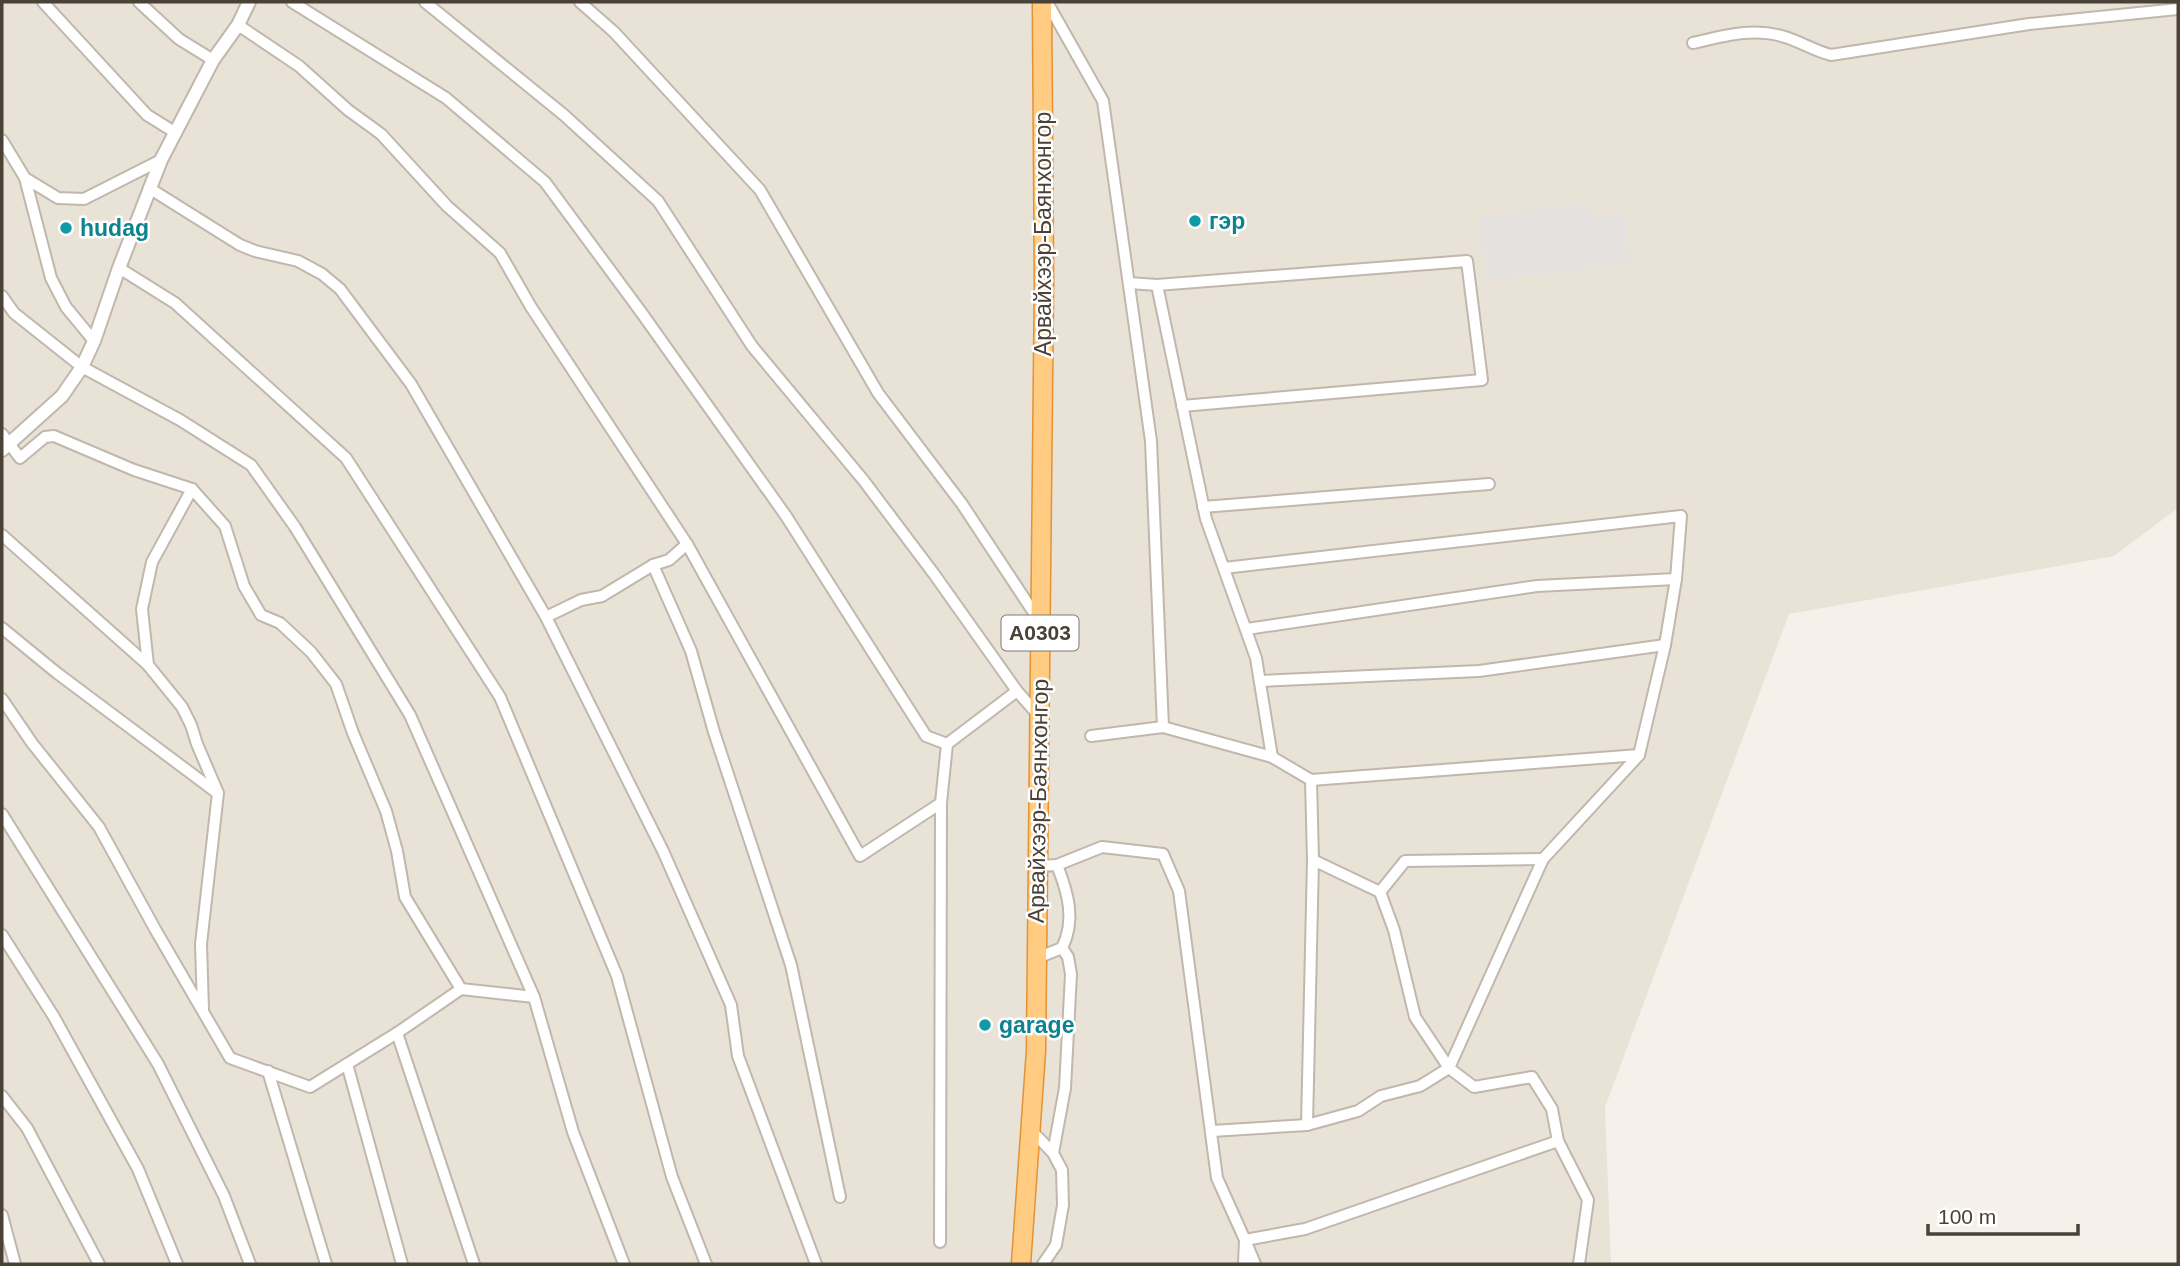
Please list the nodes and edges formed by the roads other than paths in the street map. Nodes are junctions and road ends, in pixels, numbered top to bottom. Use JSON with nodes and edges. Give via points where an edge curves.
{"nodes":[{"id":1,"x":43,"y":2,"type":"edge"},
{"id":2,"x":139,"y":2,"type":"edge"},
{"id":3,"x":249,"y":2,"type":"edge"},
{"id":4,"x":292,"y":2,"type":"edge"},
{"id":5,"x":425,"y":2,"type":"edge"},
{"id":6,"x":580,"y":2,"type":"edge"},
{"id":7,"x":1044,"y":2,"type":"edge"},
{"id":8,"x":2129,"y":2,"type":"edge"},
{"id":9,"x":2178,"y":9,"type":"edge"},
{"id":10,"x":2122,"y":15,"type":"junction"},
{"id":11,"x":238,"y":25,"type":"junction"},
{"id":12,"x":1693,"y":43,"type":"dead end"},
{"id":13,"x":213,"y":60,"type":"junction"},
{"id":14,"x":176,"y":132,"type":"junction"},
{"id":15,"x":2,"y":141,"type":"edge"},
{"id":16,"x":161,"y":160,"type":"junction"},
{"id":17,"x":25,"y":178,"type":"junction"},
{"id":18,"x":149,"y":188,"type":"junction"},
{"id":19,"x":119,"y":268,"type":"junction"},
{"id":20,"x":1129,"y":283,"type":"junction"},
{"id":21,"x":1157,"y":285,"type":"junction"},
{"id":22,"x":2,"y":296,"type":"edge"},
{"id":23,"x":94,"y":341,"type":"junction"},
{"id":24,"x":82,"y":367,"type":"junction"},
{"id":25,"x":1182,"y":406,"type":"junction"},
{"id":26,"x":4,"y":443,"type":"edge"},
{"id":27,"x":1489,"y":484,"type":"dead end"},
{"id":28,"x":192,"y":489,"type":"junction"},
{"id":29,"x":1203,"y":507,"type":"junction"},
{"id":30,"x":2,"y":536,"type":"edge"},
{"id":31,"x":687,"y":544,"type":"junction"},
{"id":32,"x":653,"y":565,"type":"junction"},
{"id":33,"x":1224,"y":568,"type":"junction"},
{"id":34,"x":1676,"y":579,"type":"junction"},
{"id":35,"x":546,"y":617,"type":"junction"},
{"id":36,"x":1040,"y":621,"type":"junction"},
{"id":37,"x":2,"y":628,"type":"edge"},
{"id":38,"x":1247,"y":629,"type":"junction"},
{"id":39,"x":1665,"y":645,"type":"junction"},
{"id":40,"x":148,"y":665,"type":"junction"},
{"id":41,"x":1260,"y":681,"type":"junction"},
{"id":42,"x":1017,"y":691,"type":"junction"},
{"id":43,"x":2,"y":699,"type":"edge"},
{"id":44,"x":1039,"y":716,"type":"junction"},
{"id":45,"x":1163,"y":727,"type":"junction"},
{"id":46,"x":1091,"y":736,"type":"dead end"},
{"id":47,"x":947,"y":744,"type":"junction"},
{"id":48,"x":1639,"y":755,"type":"junction"},
{"id":49,"x":1272,"y":757,"type":"junction"},
{"id":50,"x":1311,"y":780,"type":"junction"},
{"id":51,"x":218,"y":793,"type":"junction"},
{"id":52,"x":940,"y":803,"type":"junction"},
{"id":53,"x":2,"y":814,"type":"edge"},
{"id":54,"x":1544,"y":859,"type":"junction"},
{"id":55,"x":1313,"y":860,"type":"junction"},
{"id":56,"x":1047,"y":866,"type":"junction"},
{"id":57,"x":1380,"y":892,"type":"junction"},
{"id":58,"x":2,"y":935,"type":"edge"},
{"id":59,"x":1062,"y":948,"type":"junction"},
{"id":60,"x":1037,"y":958,"type":"junction"},
{"id":61,"x":461,"y":989,"type":"junction"},
{"id":62,"x":534,"y":997,"type":"junction"},
{"id":63,"x":203,"y":1011,"type":"junction"},
{"id":64,"x":397,"y":1033,"type":"junction"},
{"id":65,"x":347,"y":1064,"type":"junction"},
{"id":66,"x":1449,"y":1068,"type":"junction"},
{"id":67,"x":268,"y":1071,"type":"junction"},
{"id":68,"x":2,"y":1096,"type":"edge"},
{"id":69,"x":1307,"y":1125,"type":"junction"},
{"id":70,"x":1030,"y":1129,"type":"junction"},
{"id":71,"x":1212,"y":1130,"type":"junction"},
{"id":72,"x":1558,"y":1141,"type":"junction"},
{"id":73,"x":1053,"y":1153,"type":"junction"},
{"id":74,"x":840,"y":1197,"type":"dead end"},
{"id":75,"x":2,"y":1215,"type":"edge"},
{"id":76,"x":1245,"y":1240,"type":"junction"},
{"id":77,"x":940,"y":1242,"type":"dead end"},
{"id":78,"x":15,"y":1264,"type":"edge"},
{"id":79,"x":99,"y":1264,"type":"edge"},
{"id":80,"x":177,"y":1264,"type":"edge"},
{"id":81,"x":250,"y":1264,"type":"edge"},
{"id":82,"x":326,"y":1264,"type":"edge"},
{"id":83,"x":402,"y":1264,"type":"edge"},
{"id":84,"x":474,"y":1264,"type":"edge"},
{"id":85,"x":624,"y":1264,"type":"edge"},
{"id":86,"x":706,"y":1264,"type":"edge"},
{"id":87,"x":816,"y":1264,"type":"edge"},
{"id":88,"x":1021,"y":1264,"type":"edge"},
{"id":89,"x":1044,"y":1264,"type":"edge"},
{"id":90,"x":1244,"y":1264,"type":"edge"},
{"id":91,"x":1255,"y":1264,"type":"edge"},
{"id":92,"x":1580,"y":1264,"type":"edge"}],
"edges":[{"from":1,"to":14,"type":"street","via":[[147,115]]},
{"from":2,"to":13,"type":"street","via":[[179,38]]},
{"from":3,"to":11,"type":"street"},
{"from":4,"to":47,"type":"street","via":[[446,99],[545,182],[786,516],[926,736]]},
{"from":5,"to":42,"type":"street","via":[[564,115],[658,201],[751,346],[864,481]]},
{"from":6,"to":36,"type":"street","via":[[614,32],[760,190],[878,393],[962,504]]},
{"from":7,"to":20,"type":"street","via":[[1103,101]]},
{"from":7,"to":36,"type":"highway","name":"Арвайхээр-Баянхонгор","number":"A0303"},
{"from":8,"to":10,"type":"street"},
{"from":9,"to":10,"type":"street"},
{"from":10,"to":12,"type":"street","via":[[2029,24],[1831,55],[1764,32],[1741,32]]},
{"from":11,"to":13,"type":"street"},
{"from":11,"to":31,"type":"street","via":[[299,66],[381,134],[447,206],[500,253]]},
{"from":13,"to":14,"type":"street"},
{"from":14,"to":16,"type":"street"},
{"from":15,"to":17,"type":"street"},
{"from":16,"to":17,"type":"street","via":[[84,200],[58,198]]},
{"from":16,"to":18,"type":"street"},
{"from":17,"to":23,"type":"street","via":[[51,278],[66,307]]},
{"from":18,"to":19,"type":"street"},
{"from":18,"to":35,"type":"street","via":[[240,245],[298,261],[340,289],[411,384]]},
{"from":19,"to":23,"type":"street"},
{"from":19,"to":86,"type":"street","via":[[175,303],[346,458],[500,697],[617,976],[672,1177]]},
{"from":20,"to":21,"type":"street"},
{"from":20,"to":45,"type":"street","via":[[1151,440]]},
{"from":21,"to":25,"type":"street"},
{"from":21,"to":25,"type":"street","via":[[1466,261],[1482,380]]},
{"from":22,"to":24,"type":"street","via":[[15,313]]},
{"from":23,"to":24,"type":"street"},
{"from":24,"to":26,"type":"street","via":[[62,396]]},
{"from":24,"to":62,"type":"street","via":[[251,465],[295,527],[410,715]]},
{"from":25,"to":29,"type":"street"},
{"from":26,"to":28,"type":"street","via":[[20,458],[45,437],[54,436]]},
{"from":27,"to":29,"type":"street"},
{"from":28,"to":40,"type":"street","via":[[152,562],[142,609]]},
{"from":28,"to":61,"type":"street","via":[[225,526],[244,586],[261,615],[280,623],[336,684],[386,811],[405,897]]},
{"from":29,"to":33,"type":"street"},
{"from":30,"to":40,"type":"street"},
{"from":31,"to":32,"type":"street","via":[[669,560]]},
{"from":31,"to":52,"type":"street","via":[[860,856]]},
{"from":32,"to":35,"type":"street","via":[[602,596],[581,600]]},
{"from":32,"to":74,"type":"street","via":[[691,651],[791,965]]},
{"from":33,"to":34,"type":"street","via":[[1681,516]]},
{"from":33,"to":38,"type":"street"},
{"from":34,"to":38,"type":"street","via":[[1537,586]]},
{"from":34,"to":39,"type":"street"},
{"from":35,"to":87,"type":"street","via":[[663,850],[731,1004],[738,1056]]},
{"from":36,"to":44,"type":"highway","name":"Арвайхээр-Баянхонгор","number":"A0303"},
{"from":37,"to":51,"type":"street"},
{"from":38,"to":41,"type":"street"},
{"from":39,"to":41,"type":"street","via":[[1479,671]]},
{"from":39,"to":48,"type":"street"},
{"from":40,"to":51,"type":"street","via":[[182,707]]},
{"from":41,"to":49,"type":"street"},
{"from":42,"to":44,"type":"street"},
{"from":42,"to":47,"type":"street"},
{"from":43,"to":63,"type":"street","via":[[99,827]]},
{"from":44,"to":56,"type":"highway","name":"Арвайхээр-Баянхонгор","number":"A0303"},
{"from":45,"to":46,"type":"street"},
{"from":45,"to":49,"type":"street"},
{"from":47,"to":52,"type":"street"},
{"from":48,"to":50,"type":"street"},
{"from":48,"to":54,"type":"street"},
{"from":49,"to":50,"type":"street"},
{"from":50,"to":55,"type":"street"},
{"from":51,"to":63,"type":"street","via":[[201,944]]},
{"from":52,"to":77,"type":"street"},
{"from":53,"to":81,"type":"street","via":[[158,1065],[224,1196]]},
{"from":54,"to":57,"type":"street","via":[[1405,862]]},
{"from":54,"to":66,"type":"street"},
{"from":55,"to":57,"type":"street"},
{"from":55,"to":69,"type":"street"},
{"from":56,"to":59,"type":"street","via":[[1068,894],[1069,934]]},
{"from":56,"to":60,"type":"highway","name":"Арвайхээр-Баянхонгор","number":"A0303"},
{"from":56,"to":71,"type":"street","via":[[1102,848],[1163,854],[1180,891]]},
{"from":57,"to":66,"type":"street","via":[[1415,1017]]},
{"from":58,"to":80,"type":"street","via":[[54,1017],[138,1168]]},
{"from":59,"to":60,"type":"street"},
{"from":59,"to":73,"type":"street","via":[[1069,957],[1071,974],[1065,1088]]},
{"from":60,"to":70,"type":"highway","name":"Арвайхээр-Баянхонгор","number":"A0303"},
{"from":61,"to":62,"type":"street"},
{"from":61,"to":64,"type":"street"},
{"from":62,"to":85,"type":"street","via":[[573,1132]]},
{"from":63,"to":67,"type":"street","via":[[230,1058]]},
{"from":64,"to":65,"type":"street"},
{"from":64,"to":84,"type":"street"},
{"from":65,"to":67,"type":"street","via":[[310,1087]]},
{"from":65,"to":83,"type":"street"},
{"from":66,"to":69,"type":"street","via":[[1420,1086],[1381,1096],[1358,1111]]},
{"from":66,"to":72,"type":"street","via":[[1474,1087],[1532,1077],[1552,1109]]},
{"from":67,"to":82,"type":"street"},
{"from":68,"to":79,"type":"street","via":[[27,1128]]},
{"from":69,"to":71,"type":"street"},
{"from":70,"to":73,"type":"street"},
{"from":70,"to":88,"type":"highway","name":"Арвайхээр-Баянхонгор","number":"A0303"},
{"from":71,"to":76,"type":"street","via":[[1217,1178]]},
{"from":72,"to":76,"type":"street","via":[[1305,1229]]},
{"from":72,"to":92,"type":"street","via":[[1588,1200]]},
{"from":73,"to":89,"type":"street","via":[[1062,1170],[1063,1205],[1056,1245]]},
{"from":75,"to":78,"type":"street"},
{"from":76,"to":90,"type":"street"},
{"from":76,"to":91,"type":"street"}]}
